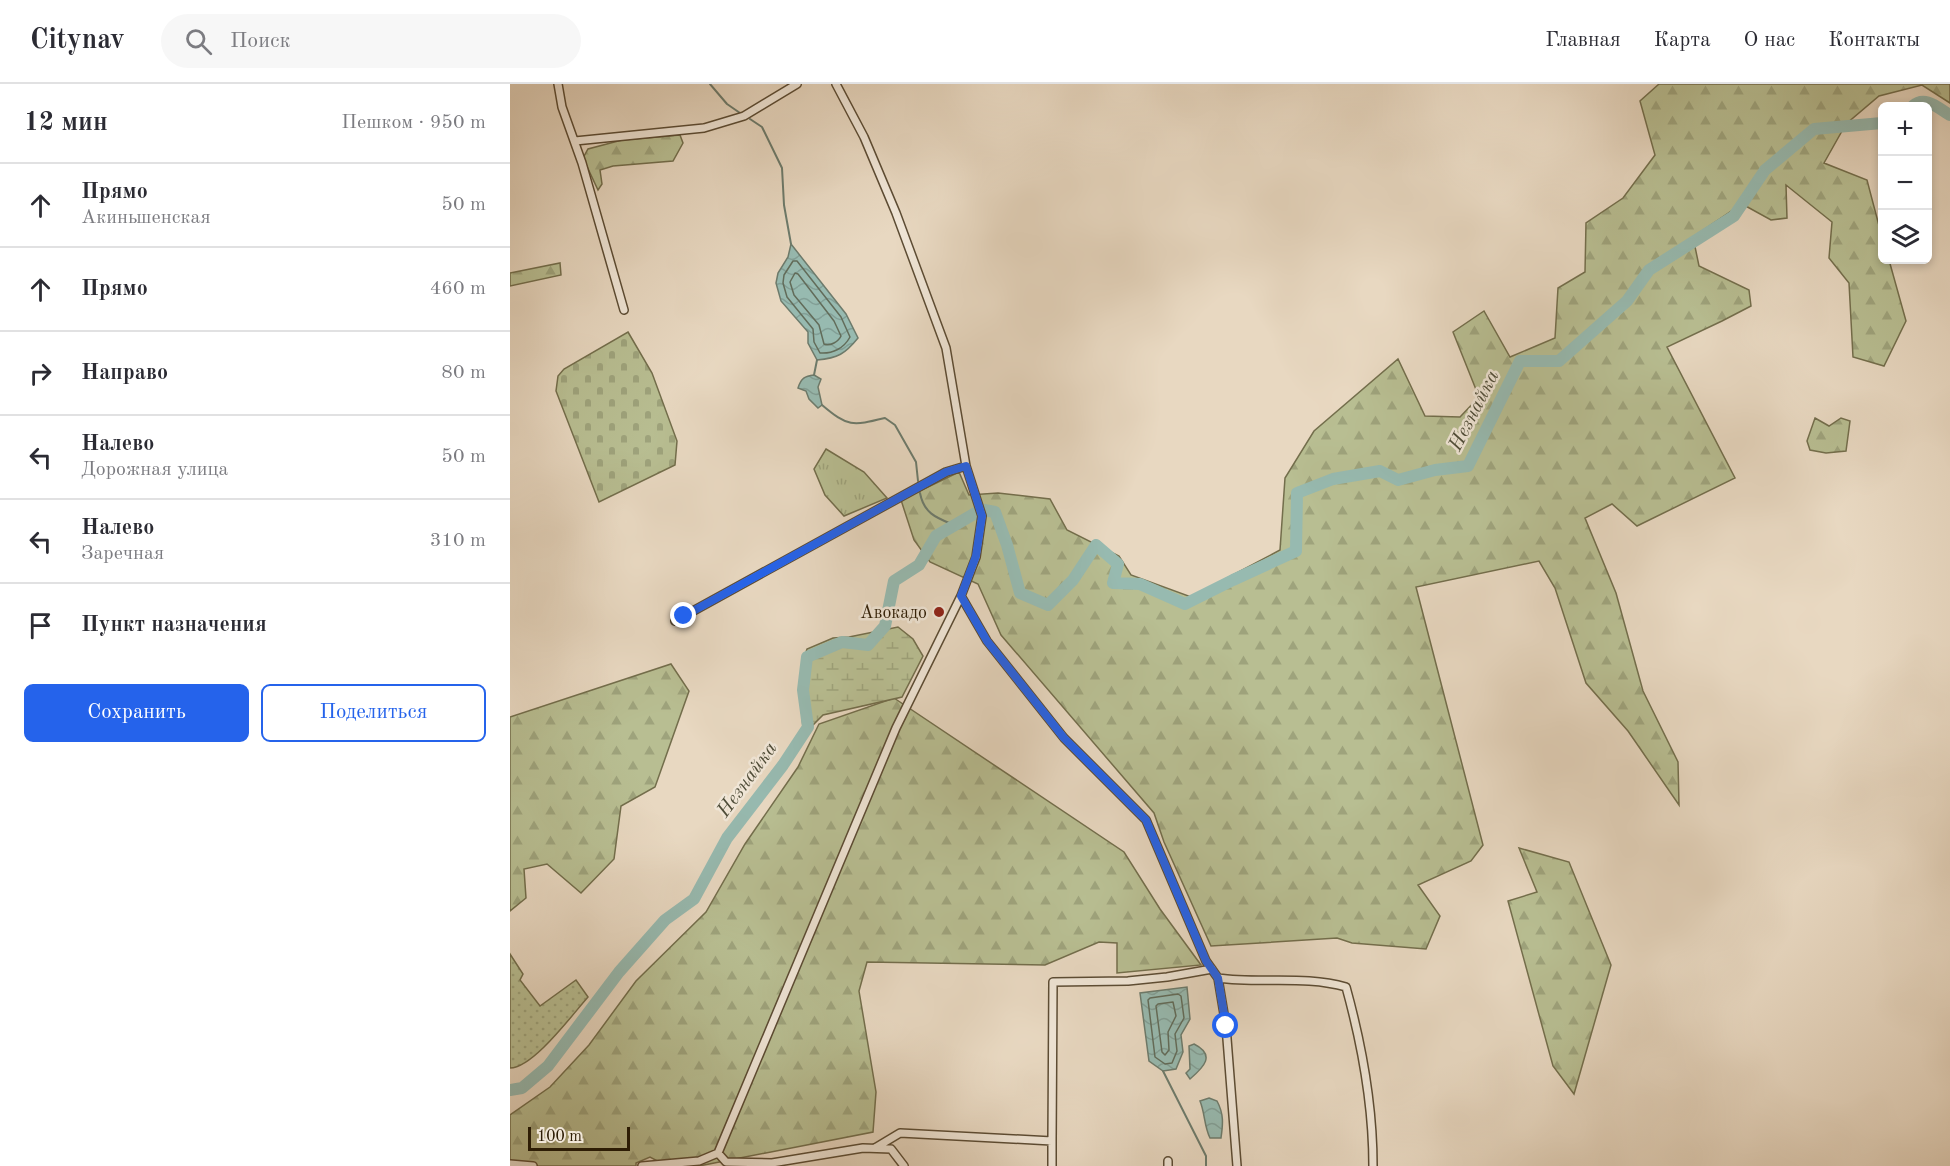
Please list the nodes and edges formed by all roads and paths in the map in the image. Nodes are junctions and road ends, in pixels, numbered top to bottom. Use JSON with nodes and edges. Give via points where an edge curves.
{"nodes":[{"id":1,"x":558,"y":84,"type":"edge"},
{"id":2,"x":797,"y":84,"type":"edge"},
{"id":3,"x":836,"y":84,"type":"edge"},
{"id":4,"x":574,"y":141,"type":"junction"},
{"id":5,"x":624,"y":310,"type":"dead end"},
{"id":6,"x":966,"y":466,"type":"junction"},
{"id":7,"x":961,"y":596,"type":"junction"},
{"id":8,"x":675,"y":621,"type":"dead end"},
{"id":9,"x":1212,"y":969,"type":"junction"},
{"id":10,"x":1218,"y":978,"type":"junction"},
{"id":11,"x":1052,"y":1141,"type":"junction"},
{"id":12,"x":875,"y":1148,"type":"junction"},
{"id":13,"x":718,"y":1153,"type":"junction"},
{"id":14,"x":510,"y":1164,"type":"edge"},
{"id":15,"x":534,"y":1166,"type":"edge"},
{"id":16,"x":642,"y":1166,"type":"edge"},
{"id":17,"x":904,"y":1166,"type":"edge"},
{"id":18,"x":1052,"y":1166,"type":"edge"},
{"id":19,"x":1237,"y":1166,"type":"edge"},
{"id":20,"x":1373,"y":1166,"type":"edge"}],
"edges":[{"from":1,"to":4,"type":"street"},
{"from":2,"to":4,"type":"street","via":[[744,116],[704,129]]},
{"from":3,"to":6,"type":"street","via":[[864,137],[896,213],[946,348]]},
{"from":4,"to":5,"type":"street"},
{"from":6,"to":7,"type":"street","via":[[982,516],[976,556]]},
{"from":6,"to":8,"type":"street","via":[[946,472]]},
{"from":7,"to":9,"type":"street","via":[[987,641],[1064,738],[1146,820]]},
{"from":7,"to":13,"type":"street","via":[[896,728]]},
{"from":9,"to":10,"type":"street"},
{"from":9,"to":11,"type":"street","via":[[1128,981],[1053,982]]},
{"from":10,"to":19,"type":"street","via":[[1226,1026]]},
{"from":10,"to":20,"type":"street","via":[[1329,982],[1346,987],[1358,1031],[1373,1130]]},
{"from":11,"to":12,"type":"street","via":[[900,1133]]},
{"from":11,"to":18,"type":"street"},
{"from":12,"to":13,"type":"street","via":[[772,1163],[726,1162]]},
{"from":12,"to":17,"type":"street","via":[[891,1149]]},
{"from":13,"to":16,"type":"street","via":[[699,1161]]},
{"from":14,"to":15,"type":"street"}]}
